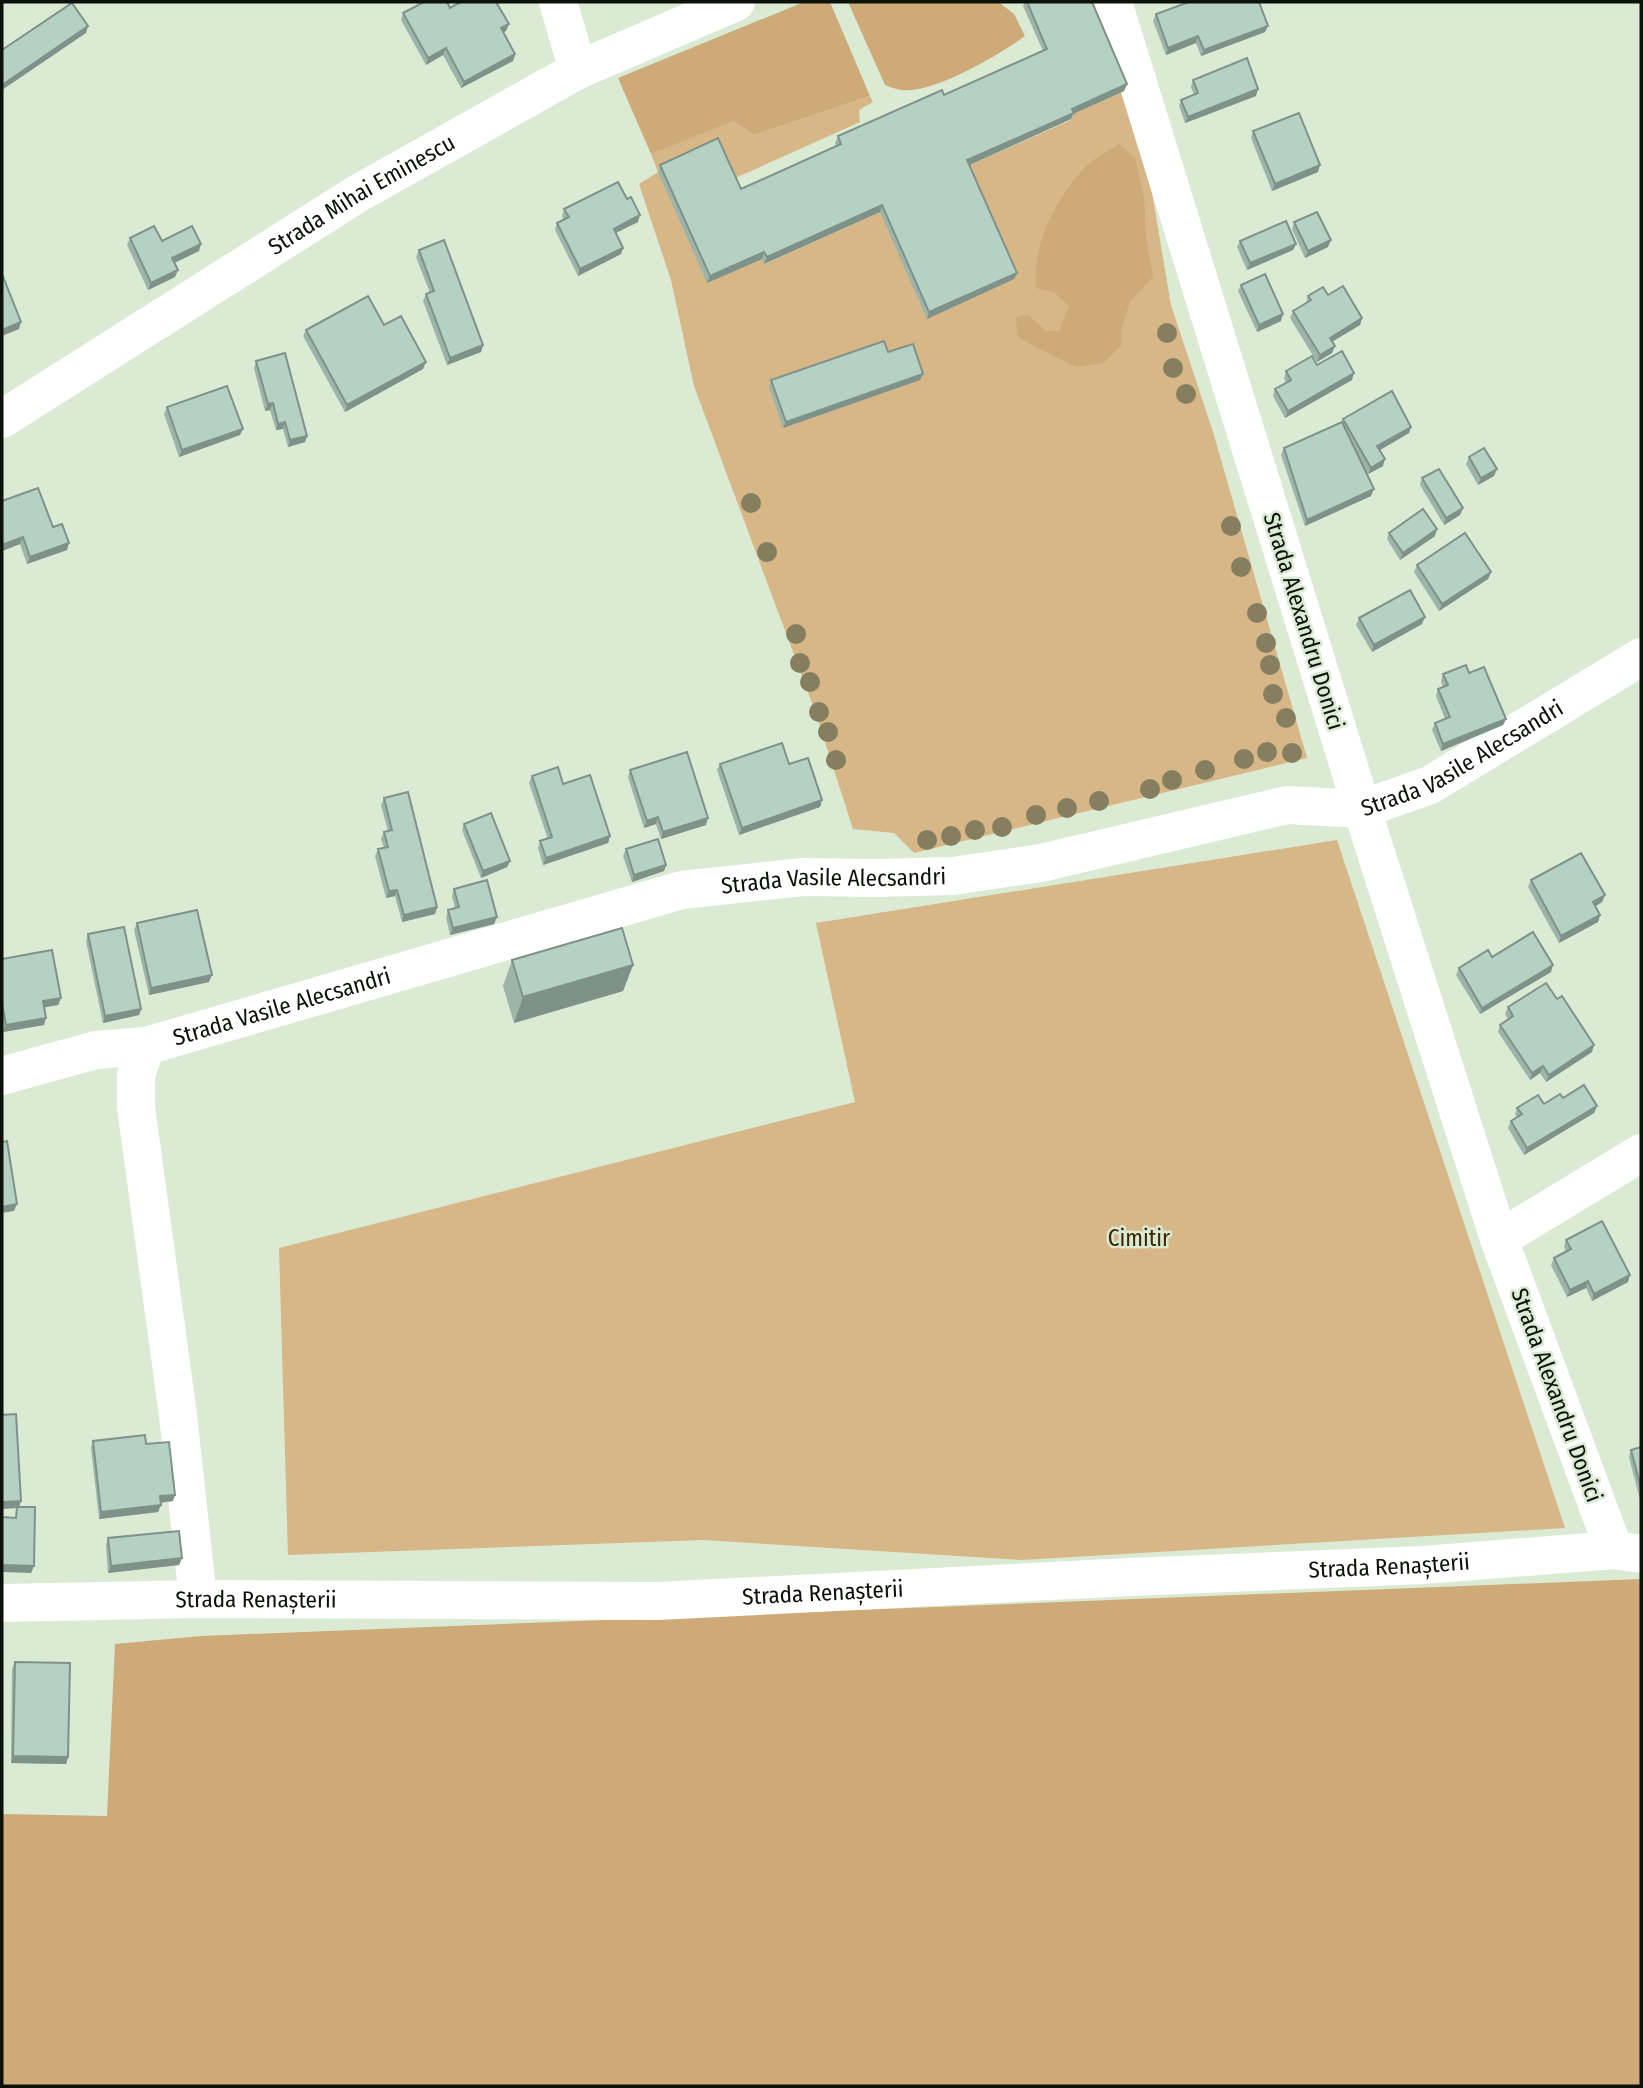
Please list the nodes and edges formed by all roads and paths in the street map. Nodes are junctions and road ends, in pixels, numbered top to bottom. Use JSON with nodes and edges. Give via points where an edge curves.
{"nodes":[{"id":1,"x":558,"y":2,"type":"edge"},
{"id":2,"x":736,"y":2,"type":"edge"},
{"id":3,"x":1113,"y":2,"type":"edge"},
{"id":4,"x":578,"y":70,"type":"junction"},
{"id":5,"x":2,"y":419,"type":"edge"},
{"id":6,"x":1641,"y":657,"type":"edge"},
{"id":7,"x":1362,"y":809,"type":"junction"},
{"id":8,"x":146,"y":1046,"type":"junction"},
{"id":9,"x":2,"y":1076,"type":"edge"},
{"id":10,"x":1641,"y":1153,"type":"edge"},
{"id":11,"x":1499,"y":1240,"type":"junction"},
{"id":12,"x":1628,"y":1552,"type":"edge"},
{"id":13,"x":198,"y":1599,"type":"junction"},
{"id":14,"x":2,"y":1603,"type":"edge"}],
"edges":[{"from":1,"to":4,"type":"street"},
{"from":2,"to":4,"type":"street","name":"Strada Mihai Eminescu"},
{"from":3,"to":7,"type":"street","name":"Strada Alexandru Donici"},
{"from":4,"to":5,"type":"street","name":"Strada Mihai Eminescu","via":[[356,194]]},
{"from":6,"to":7,"type":"street","name":"Strada Vasile Alecsandri","via":[[1430,785]]},
{"from":7,"to":8,"type":"street","name":"Strada Vasile Alecsandri","via":[[1287,805],[1041,863],[953,876],[803,877],[682,890]]},
{"from":7,"to":11,"type":"street","name":"Strada Alexandru Donici"},
{"from":8,"to":9,"type":"street","name":"Strada Vasile Alecsandri","via":[[96,1050]]},
{"from":8,"to":13,"type":"street","via":[[136,1075],[136,1107]]},
{"from":10,"to":11,"type":"street"},
{"from":11,"to":12,"type":"street","name":"Strada Alexandru Donici"},
{"from":12,"to":13,"type":"street","name":"Strada Renașterii","via":[[658,1601]]},
{"from":13,"to":14,"type":"street","name":"Strada Renașterii"}]}
